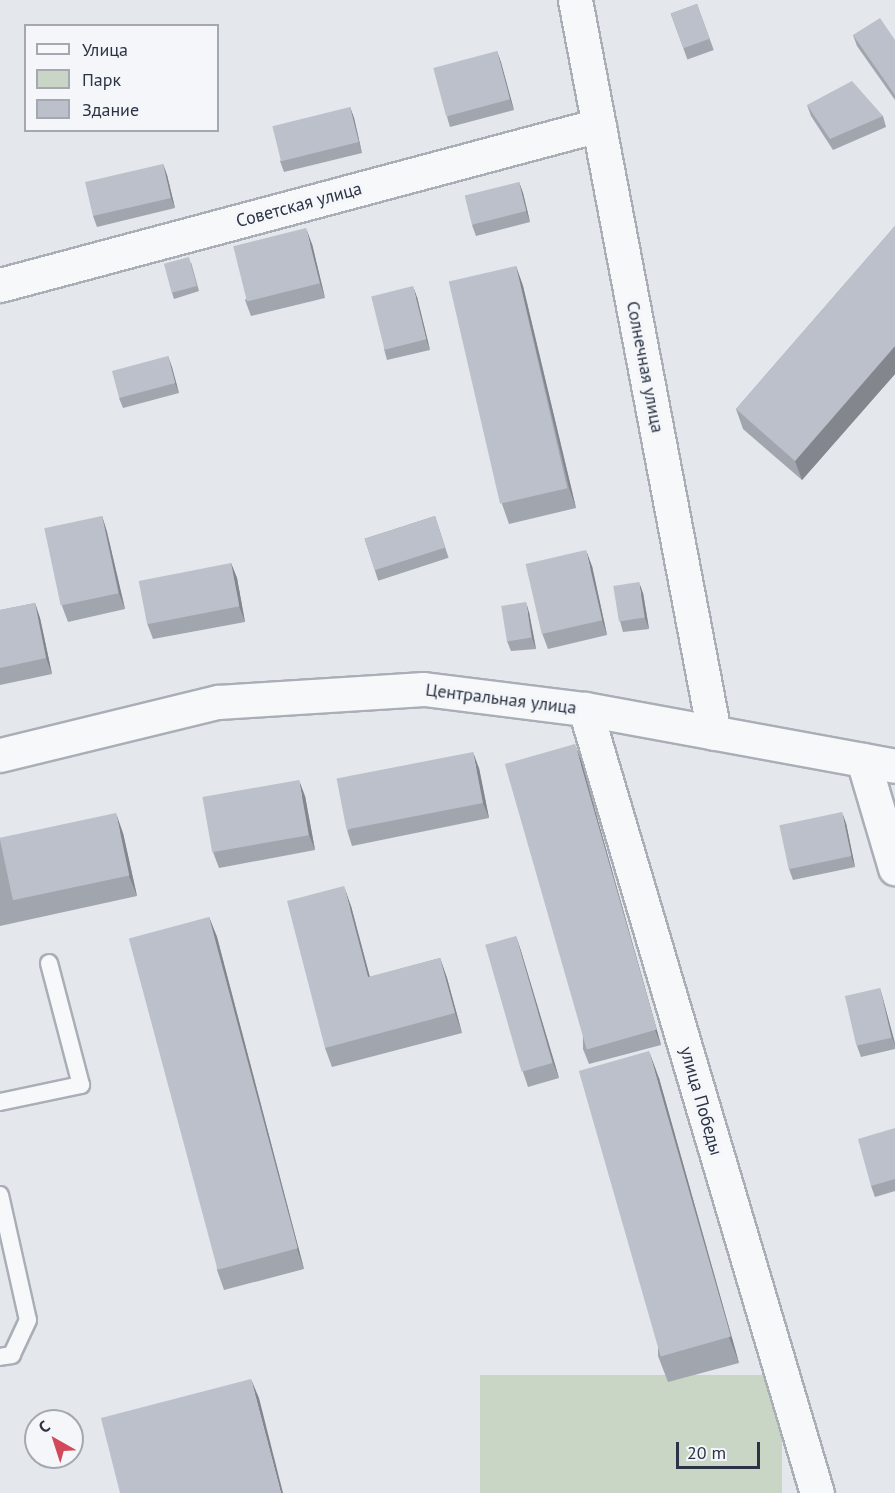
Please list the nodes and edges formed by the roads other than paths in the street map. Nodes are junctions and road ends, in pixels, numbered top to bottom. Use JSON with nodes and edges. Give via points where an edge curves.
{"nodes":[{"id":1,"x":575,"y":0,"type":"edge"},
{"id":2,"x":599,"y":125,"type":"junction"},
{"id":3,"x":0,"y":285,"type":"edge"},
{"id":4,"x":585,"y":709,"type":"junction"},
{"id":5,"x":714,"y":733,"type":"junction"},
{"id":6,"x":0,"y":755,"type":"edge"},
{"id":7,"x":863,"y":760,"type":"junction"},
{"id":8,"x":895,"y":766,"type":"edge"},
{"id":9,"x":895,"y":868,"type":"edge"},
{"id":10,"x":49,"y":963,"type":"dead end"},
{"id":11,"x":0,"y":1102,"type":"edge"},
{"id":12,"x":0,"y":1195,"type":"edge"},
{"id":13,"x":0,"y":1357,"type":"edge"},
{"id":14,"x":817,"y":1493,"type":"edge"}],
"edges":[{"from":1,"to":2,"type":"street","name":"Солнечная улица"},
{"from":2,"to":3,"type":"street","name":"Советская улица"},
{"from":2,"to":5,"type":"street","name":"Солнечная улица"},
{"from":4,"to":5,"type":"street","name":"Центральная улица"},
{"from":4,"to":6,"type":"street","name":"Центральная улица","via":[[424,688],[218,702]]},
{"from":4,"to":14,"type":"street","name":"улица Победы"},
{"from":5,"to":7,"type":"street","name":"Центральная улица"},
{"from":7,"to":8,"type":"street","name":"Центральная улица"},
{"from":7,"to":9,"type":"street"},
{"from":10,"to":11,"type":"lane","via":[[81,1085]]},
{"from":12,"to":13,"type":"lane","via":[[28,1320],[12,1355]]}]}
